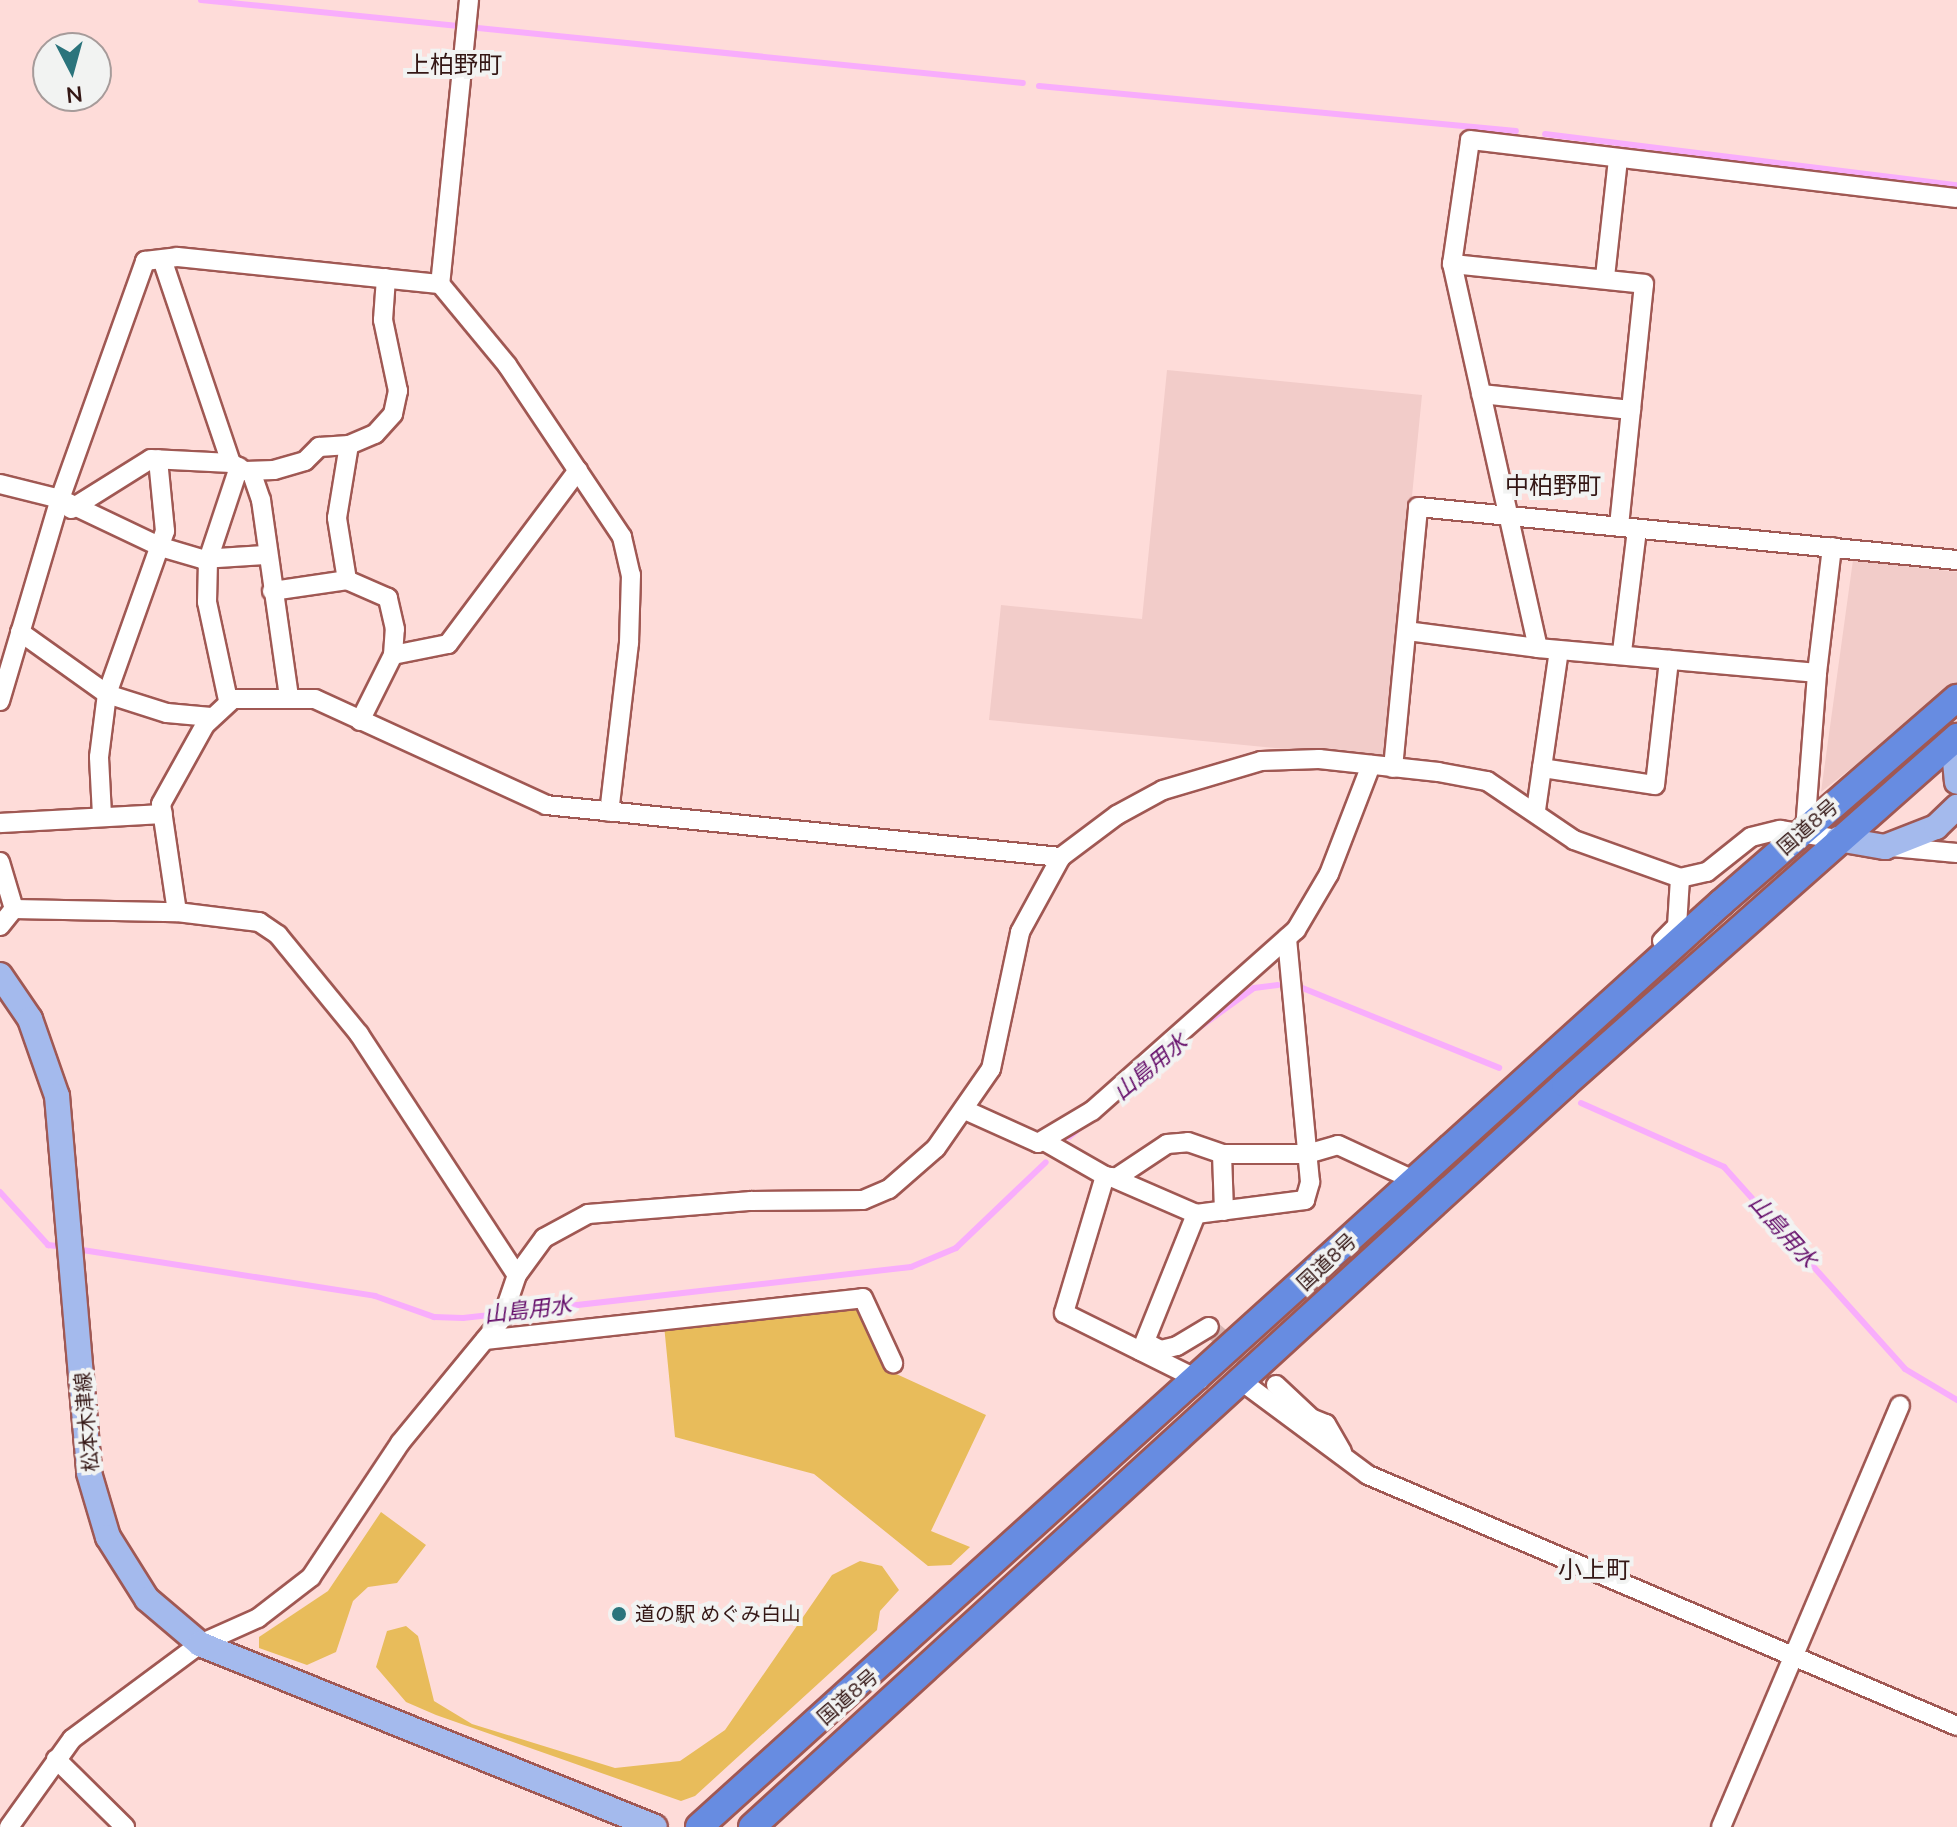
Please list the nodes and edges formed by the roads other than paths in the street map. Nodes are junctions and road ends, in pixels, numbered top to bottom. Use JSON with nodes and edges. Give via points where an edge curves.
{"nodes":[{"id":1,"x":469,"y":0,"type":"edge"},
{"id":2,"x":1618,"y":159,"type":"junction"},
{"id":3,"x":1957,"y":198,"type":"edge"},
{"id":4,"x":163,"y":262,"type":"junction"},
{"id":5,"x":1452,"y":264,"type":"junction"},
{"id":6,"x":1605,"y":277,"type":"junction"},
{"id":7,"x":386,"y":278,"type":"junction"},
{"id":8,"x":440,"y":284,"type":"junction"},
{"id":9,"x":1481,"y":394,"type":"junction"},
{"id":10,"x":1631,"y":410,"type":"junction"},
{"id":11,"x":349,"y":445,"type":"junction"},
{"id":12,"x":158,"y":459,"type":"junction"},
{"id":13,"x":240,"y":467,"type":"junction"},
{"id":14,"x":578,"y":470,"type":"junction"},
{"id":15,"x":0,"y":484,"type":"edge"},
{"id":16,"x":65,"y":504,"type":"junction"},
{"id":17,"x":1504,"y":513,"type":"junction"},
{"id":18,"x":1628,"y":528,"type":"junction"},
{"id":19,"x":161,"y":547,"type":"junction"},
{"id":20,"x":1832,"y":547,"type":"junction"},
{"id":21,"x":265,"y":555,"type":"junction"},
{"id":22,"x":208,"y":560,"type":"junction"},
{"id":23,"x":1957,"y":560,"type":"edge"},
{"id":24,"x":347,"y":580,"type":"junction"},
{"id":25,"x":272,"y":591,"type":"junction"},
{"id":26,"x":1407,"y":631,"type":"junction"},
{"id":27,"x":20,"y":632,"type":"junction"},
{"id":28,"x":1538,"y":648,"type":"junction"},
{"id":29,"x":1559,"y":650,"type":"junction"},
{"id":30,"x":1622,"y":652,"type":"junction"},
{"id":31,"x":393,"y":655,"type":"junction"},
{"id":32,"x":1669,"y":660,"type":"junction"},
{"id":33,"x":1817,"y":673,"type":"junction"},
{"id":34,"x":107,"y":694,"type":"junction"},
{"id":35,"x":289,"y":696,"type":"junction"},
{"id":36,"x":1957,"y":698,"type":"edge"},
{"id":37,"x":228,"y":700,"type":"junction"},
{"id":38,"x":0,"y":701,"type":"edge"},
{"id":39,"x":211,"y":717,"type":"junction"},
{"id":40,"x":360,"y":721,"type":"junction"},
{"id":41,"x":1955,"y":739,"type":"edge"},
{"id":42,"x":1371,"y":765,"type":"junction"},
{"id":43,"x":1393,"y":768,"type":"junction"},
{"id":44,"x":1542,"y":768,"type":"junction"},
{"id":45,"x":1957,"y":782,"type":"edge"},
{"id":46,"x":1957,"y":807,"type":"edge"},
{"id":47,"x":1536,"y":810,"type":"junction"},
{"id":48,"x":609,"y":812,"type":"junction"},
{"id":49,"x":163,"y":814,"type":"junction"},
{"id":50,"x":102,"y":815,"type":"junction"},
{"id":51,"x":0,"y":823,"type":"edge"},
{"id":52,"x":1805,"y":830,"type":"junction"},
{"id":53,"x":1838,"y":839,"type":"junction"},
{"id":54,"x":1885,"y":847,"type":"junction"},
{"id":55,"x":1957,"y":853,"type":"edge"},
{"id":56,"x":1061,"y":857,"type":"junction"},
{"id":57,"x":0,"y":862,"type":"edge"},
{"id":58,"x":1680,"y":878,"type":"junction"},
{"id":59,"x":14,"y":909,"type":"junction"},
{"id":60,"x":177,"y":912,"type":"junction"},
{"id":61,"x":0,"y":926,"type":"edge"},
{"id":62,"x":1287,"y":938,"type":"junction"},
{"id":63,"x":0,"y":975,"type":"edge"},
{"id":64,"x":1560,"y":1050,"type":"junction"},
{"id":65,"x":965,"y":1110,"type":"junction"},
{"id":66,"x":1044,"y":1141,"type":"junction"},
{"id":67,"x":1222,"y":1154,"type":"junction"},
{"id":68,"x":1307,"y":1154,"type":"junction"},
{"id":69,"x":1108,"y":1177,"type":"junction"},
{"id":70,"x":1416,"y":1181,"type":"junction"},
{"id":71,"x":1224,"y":1211,"type":"junction"},
{"id":72,"x":1196,"y":1214,"type":"junction"},
{"id":73,"x":517,"y":1275,"type":"junction"},
{"id":74,"x":1209,"y":1327,"type":"dead end"},
{"id":75,"x":485,"y":1340,"type":"junction"},
{"id":76,"x":1143,"y":1346,"type":"junction"},
{"id":77,"x":893,"y":1363,"type":"dead end"},
{"id":78,"x":1199,"y":1380,"type":"junction"},
{"id":79,"x":1244,"y":1383,"type":"junction"},
{"id":80,"x":1276,"y":1385,"type":"tunnel mouth"},
{"id":81,"x":1900,"y":1405,"type":"dead end"},
{"id":82,"x":1346,"y":1459,"type":"junction"},
{"id":83,"x":200,"y":1644,"type":"junction"},
{"id":84,"x":1793,"y":1659,"type":"junction"},
{"id":85,"x":1957,"y":1726,"type":"edge"},
{"id":86,"x":56,"y":1759,"type":"junction"},
{"id":87,"x":9,"y":1827,"type":"edge"},
{"id":88,"x":125,"y":1827,"type":"edge"},
{"id":89,"x":655,"y":1827,"type":"edge"},
{"id":90,"x":699,"y":1827,"type":"edge"},
{"id":91,"x":752,"y":1827,"type":"edge"},
{"id":92,"x":1721,"y":1827,"type":"edge"}],
"edges":[{"from":1,"to":8,"type":"street"},
{"from":2,"to":3,"type":"street"},
{"from":2,"to":5,"type":"street","via":[[1470,140]]},
{"from":2,"to":6,"type":"street"},
{"from":4,"to":7,"type":"street","via":[[177,257]]},
{"from":4,"to":13,"type":"street"},
{"from":4,"to":16,"type":"street","via":[[145,261]]},
{"from":5,"to":6,"type":"street"},
{"from":5,"to":9,"type":"street"},
{"from":6,"to":10,"type":"street","via":[[1644,284]]},
{"from":7,"to":8,"type":"street"},
{"from":7,"to":11,"type":"street","via":[[383,320],[398,391],[393,414],[375,434]]},
{"from":8,"to":14,"type":"street","via":[[507,365]]},
{"from":9,"to":10,"type":"street"},
{"from":9,"to":17,"type":"street"},
{"from":10,"to":18,"type":"street"},
{"from":11,"to":13,"type":"street","via":[[327,445],[305,461]]},
{"from":11,"to":24,"type":"street","via":[[337,518]]},
{"from":12,"to":13,"type":"street"},
{"from":12,"to":16,"type":"street"},
{"from":12,"to":19,"type":"street","via":[[165,531]]},
{"from":13,"to":21,"type":"street","via":[[261,500]]},
{"from":13,"to":22,"type":"street"},
{"from":14,"to":31,"type":"street","via":[[448,644]]},
{"from":14,"to":48,"type":"street","via":[[622,537],[631,575]]},
{"from":15,"to":16,"type":"street"},
{"from":16,"to":19,"type":"street"},
{"from":16,"to":27,"type":"street"},
{"from":17,"to":18,"type":"street"},
{"from":17,"to":26,"type":"street","via":[[1418,507]]},
{"from":17,"to":28,"type":"street"},
{"from":18,"to":20,"type":"street"},
{"from":18,"to":30,"type":"street"},
{"from":19,"to":22,"type":"street"},
{"from":19,"to":34,"type":"street"},
{"from":20,"to":23,"type":"street"},
{"from":20,"to":33,"type":"street"},
{"from":21,"to":22,"type":"street"},
{"from":21,"to":25,"type":"street"},
{"from":22,"to":37,"type":"street","via":[[207,602]]},
{"from":24,"to":25,"type":"street"},
{"from":24,"to":31,"type":"street","via":[[388,598]]},
{"from":25,"to":35,"type":"street"},
{"from":26,"to":28,"type":"street"},
{"from":26,"to":43,"type":"street"},
{"from":27,"to":34,"type":"street"},
{"from":27,"to":38,"type":"street"},
{"from":28,"to":29,"type":"street"},
{"from":29,"to":30,"type":"street"},
{"from":29,"to":44,"type":"street"},
{"from":30,"to":32,"type":"street"},
{"from":31,"to":40,"type":"street"},
{"from":32,"to":33,"type":"street"},
{"from":32,"to":44,"type":"street","via":[[1655,785]]},
{"from":33,"to":52,"type":"street"},
{"from":34,"to":39,"type":"street","via":[[167,713]]},
{"from":34,"to":50,"type":"street","via":[[99,757]]},
{"from":35,"to":37,"type":"street"},
{"from":35,"to":40,"type":"street","via":[[315,699]]},
{"from":36,"to":52,"type":"highway","name":"国道8号"},
{"from":37,"to":39,"type":"street"},
{"from":39,"to":49,"type":"street","via":[[168,786]]},
{"from":40,"to":48,"type":"street","via":[[546,805]]},
{"from":41,"to":45,"type":"main road"},
{"from":41,"to":53,"type":"highway","name":"国道8号"},
{"from":42,"to":43,"type":"street"},
{"from":42,"to":56,"type":"street","via":[[1261,761],[1211,774],[1163,790],[1117,815]]},
{"from":42,"to":62,"type":"street","via":[[1329,874]]},
{"from":43,"to":47,"type":"street","via":[[1487,781]]},
{"from":44,"to":47,"type":"street"},
{"from":46,"to":54,"type":"main road","via":[[1936,827]]},
{"from":47,"to":58,"type":"street","via":[[1574,840]]},
{"from":48,"to":56,"type":"street"},
{"from":49,"to":50,"type":"street"},
{"from":49,"to":60,"type":"street"},
{"from":50,"to":51,"type":"street"},
{"from":52,"to":53,"type":"street"},
{"from":52,"to":58,"type":"street","via":[[1751,837],[1707,872]]},
{"from":52,"to":64,"type":"highway","name":"国道8号"},
{"from":53,"to":54,"type":"main road"},
{"from":53,"to":79,"type":"highway","name":"国道8号"},
{"from":54,"to":55,"type":"street"},
{"from":56,"to":65,"type":"street","via":[[1020,932],[991,1069]]},
{"from":57,"to":59,"type":"street"},
{"from":58,"to":64,"type":"street","via":[[1677,926],[1586,1011]]},
{"from":59,"to":60,"type":"street"},
{"from":59,"to":61,"type":"street"},
{"from":60,"to":73,"type":"street","via":[[259,922],[278,935],[359,1034]]},
{"from":62,"to":66,"type":"street","via":[[1092,1111]]},
{"from":62,"to":68,"type":"street"},
{"from":63,"to":83,"type":"main road","name":"松本木津線","via":[[49,1061],[74,1253],[89,1473],[108,1537],[147,1599]]},
{"from":64,"to":70,"type":"highway","name":"国道8号"},
{"from":65,"to":66,"type":"street","via":[[1012,1136]]},
{"from":65,"to":73,"type":"street","via":[[936,1148],[889,1189],[863,1200],[751,1201],[588,1214],[544,1238]]},
{"from":66,"to":69,"type":"street"},
{"from":67,"to":68,"type":"street"},
{"from":67,"to":69,"type":"street","via":[[1188,1142],[1167,1144]]},
{"from":67,"to":71,"type":"street"},
{"from":68,"to":70,"type":"street","via":[[1338,1145]]},
{"from":68,"to":71,"type":"street","via":[[1305,1200]]},
{"from":69,"to":72,"type":"street"},
{"from":69,"to":76,"type":"street","via":[[1064,1313]]},
{"from":70,"to":78,"type":"highway","name":"国道8号"},
{"from":71,"to":72,"type":"street"},
{"from":72,"to":76,"type":"street"},
{"from":73,"to":75,"type":"street","via":[[505,1311]]},
{"from":74,"to":76,"type":"street","via":[[1177,1346]]},
{"from":75,"to":77,"type":"street","via":[[863,1298]]},
{"from":75,"to":83,"type":"street","via":[[400,1443],[311,1577],[258,1618]]},
{"from":76,"to":78,"type":"street"},
{"from":78,"to":90,"type":"highway","name":"国道8号"},
{"from":79,"to":82,"type":"street"},
{"from":79,"to":91,"type":"highway","name":"国道8号"},
{"from":80,"to":82,"type":"street","via":[[1311,1418],[1326,1424]]},
{"from":81,"to":84,"type":"street"},
{"from":82,"to":84,"type":"street","via":[[1368,1475]]},
{"from":83,"to":86,"type":"street","via":[[72,1739]]},
{"from":83,"to":89,"type":"main road","name":"松本木津線"},
{"from":84,"to":85,"type":"street"},
{"from":84,"to":92,"type":"street"},
{"from":86,"to":87,"type":"street"},
{"from":86,"to":88,"type":"street"}]}
